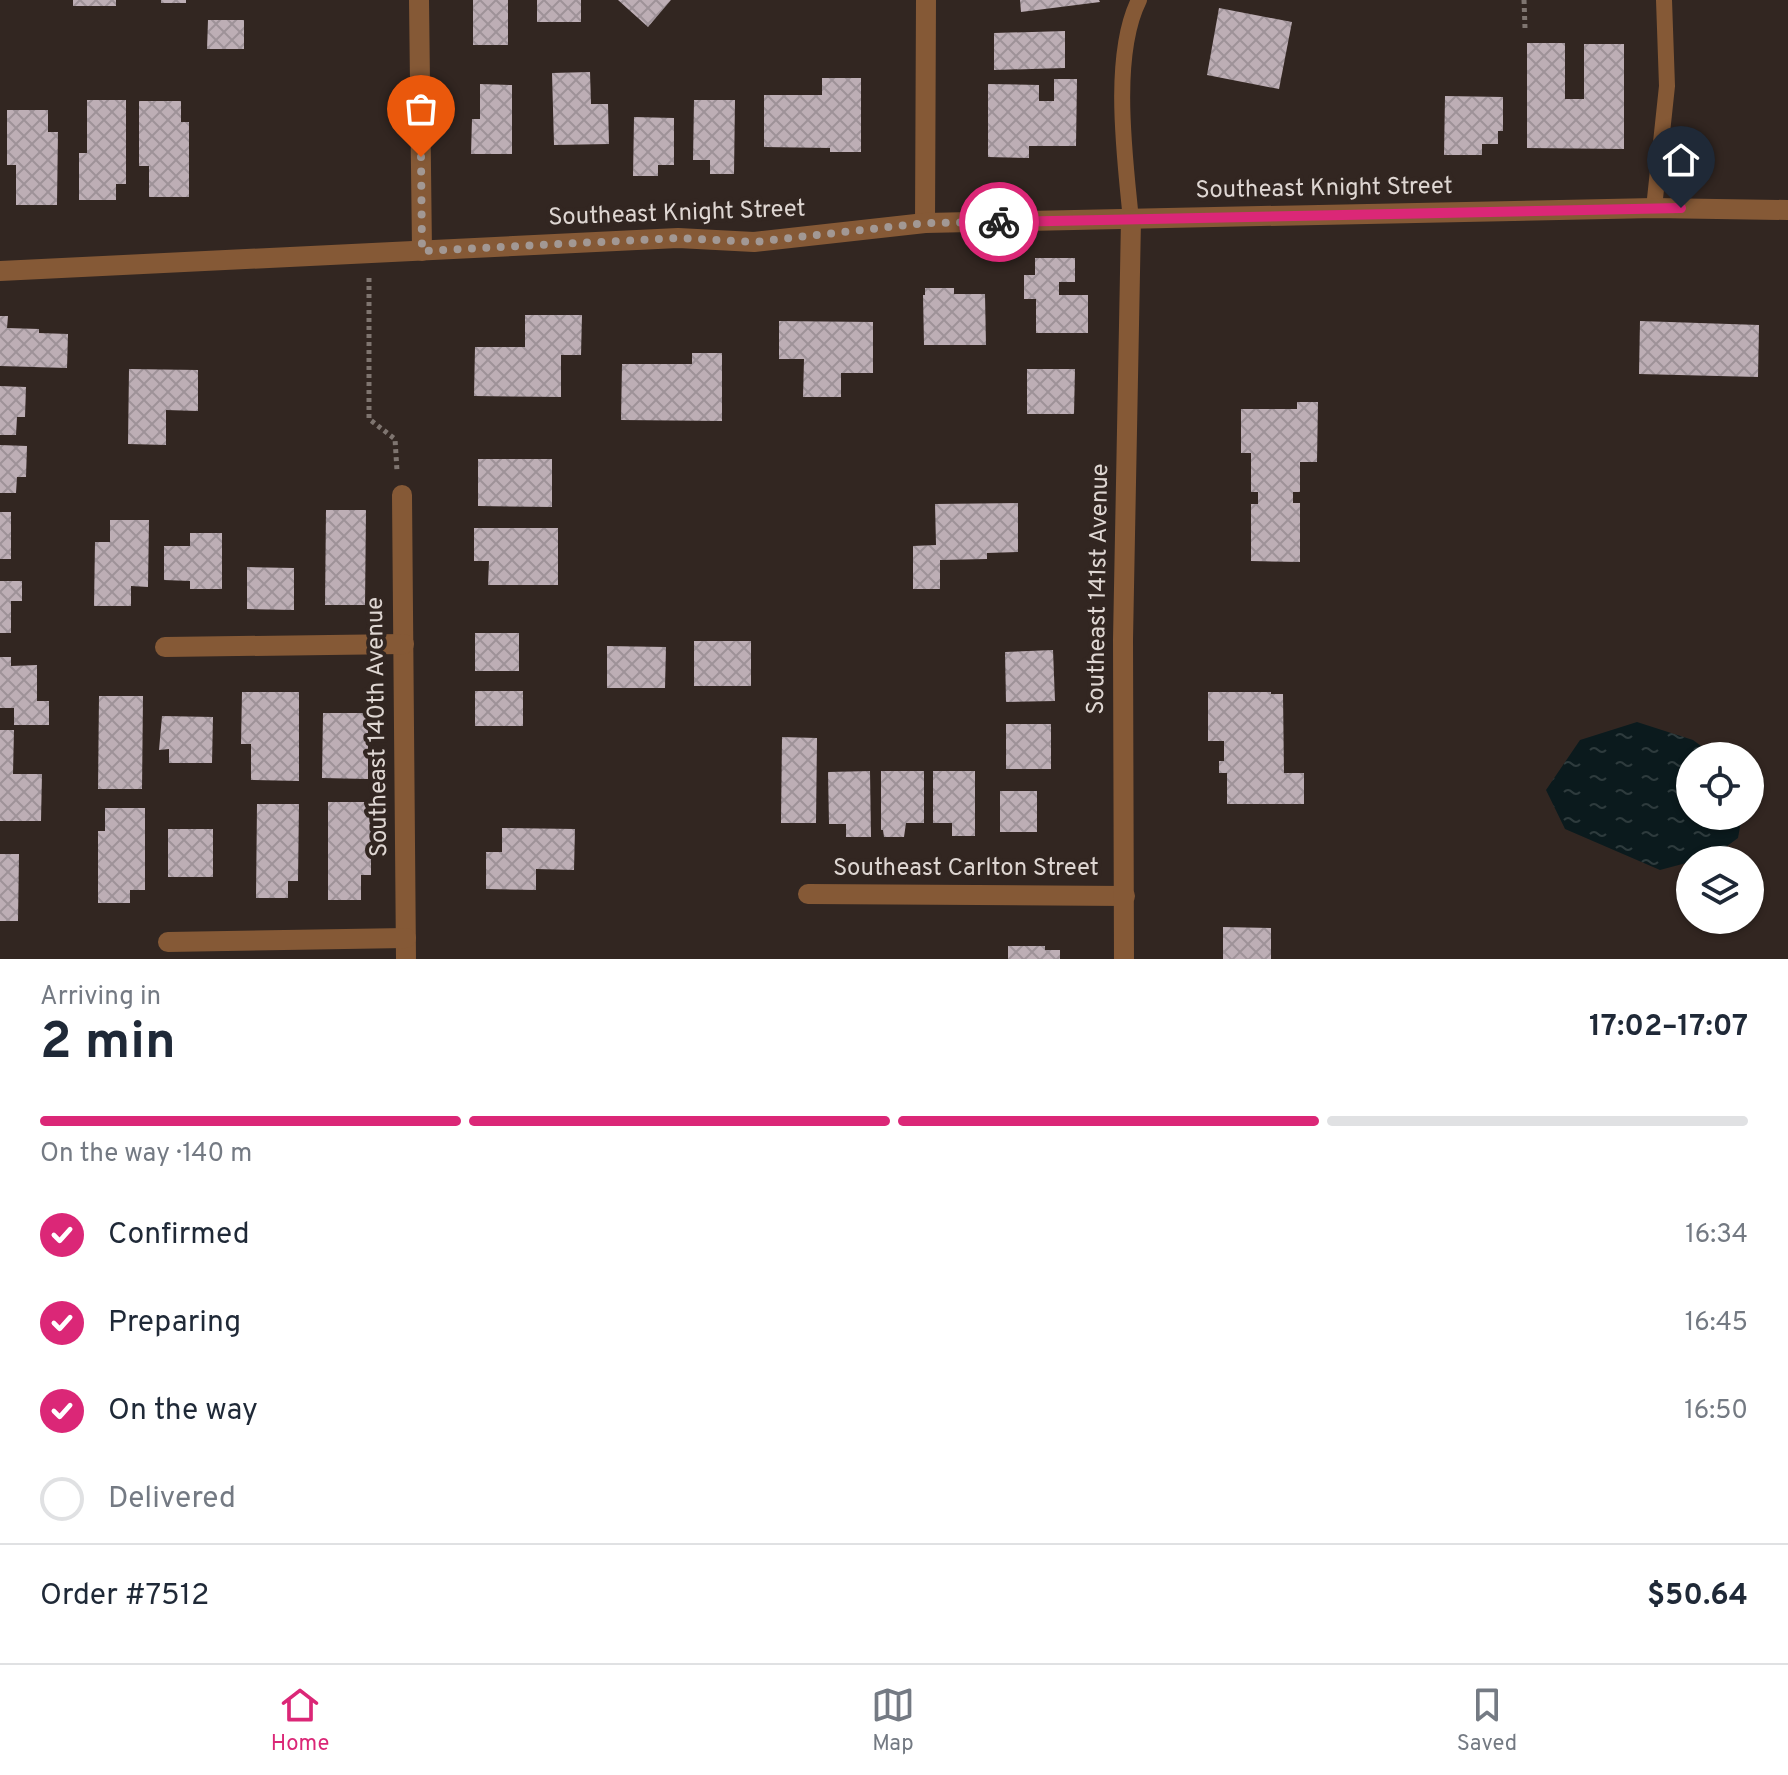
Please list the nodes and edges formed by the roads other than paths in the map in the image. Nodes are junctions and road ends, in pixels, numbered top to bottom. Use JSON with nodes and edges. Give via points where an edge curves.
{"nodes":[{"id":1,"x":419,"y":0,"type":"edge"},
{"id":2,"x":926,"y":0,"type":"edge"},
{"id":3,"x":1139,"y":0,"type":"edge"},
{"id":4,"x":1664,"y":0,"type":"edge"},
{"id":5,"x":1654,"y":208,"type":"junction"},
{"id":6,"x":1788,"y":210,"type":"edge"},
{"id":7,"x":1131,"y":220,"type":"junction"},
{"id":8,"x":925,"y":223,"type":"junction"},
{"id":9,"x":422,"y":251,"type":"junction"},
{"id":10,"x":0,"y":271,"type":"edge"},
{"id":11,"x":402,"y":495,"type":"road end"},
{"id":12,"x":404,"y":644,"type":"junction"},
{"id":13,"x":165,"y":647,"type":"dead end"},
{"id":14,"x":808,"y":894,"type":"dead end"},
{"id":15,"x":1125,"y":896,"type":"junction"},
{"id":16,"x":406,"y":938,"type":"junction"},
{"id":17,"x":168,"y":942,"type":"dead end"},
{"id":18,"x":406,"y":959,"type":"edge"},
{"id":19,"x":1124,"y":959,"type":"edge"}],
"edges":[{"from":1,"to":9,"type":"street"},
{"from":2,"to":8,"type":"street"},
{"from":3,"to":7,"type":"lane","via":[[1122,69]]},
{"from":4,"to":5,"type":"lane","via":[[1667,86]]},
{"from":5,"to":6,"type":"street","name":"Southeast Knight Street"},
{"from":5,"to":7,"type":"street","name":"Southeast Knight Street"},
{"from":7,"to":8,"type":"street","name":"Southeast Knight Street"},
{"from":7,"to":15,"type":"street","name":"Southeast 141st Avenue","via":[[1123,640]]},
{"from":8,"to":9,"type":"street","name":"Southeast Knight Street","via":[[754,242],[678,238]]},
{"from":9,"to":10,"type":"street","name":"Southeast Knight Street"},
{"from":11,"to":12,"type":"street","name":"Southeast 140th Avenue"},
{"from":12,"to":13,"type":"street"},
{"from":12,"to":16,"type":"street","name":"Southeast 140th Avenue"},
{"from":14,"to":15,"type":"street","name":"Southeast Carlton Street"},
{"from":15,"to":19,"type":"street","name":"Southeast 141st Avenue"},
{"from":16,"to":17,"type":"street"},
{"from":16,"to":18,"type":"street","name":"Southeast 140th Avenue"}]}
